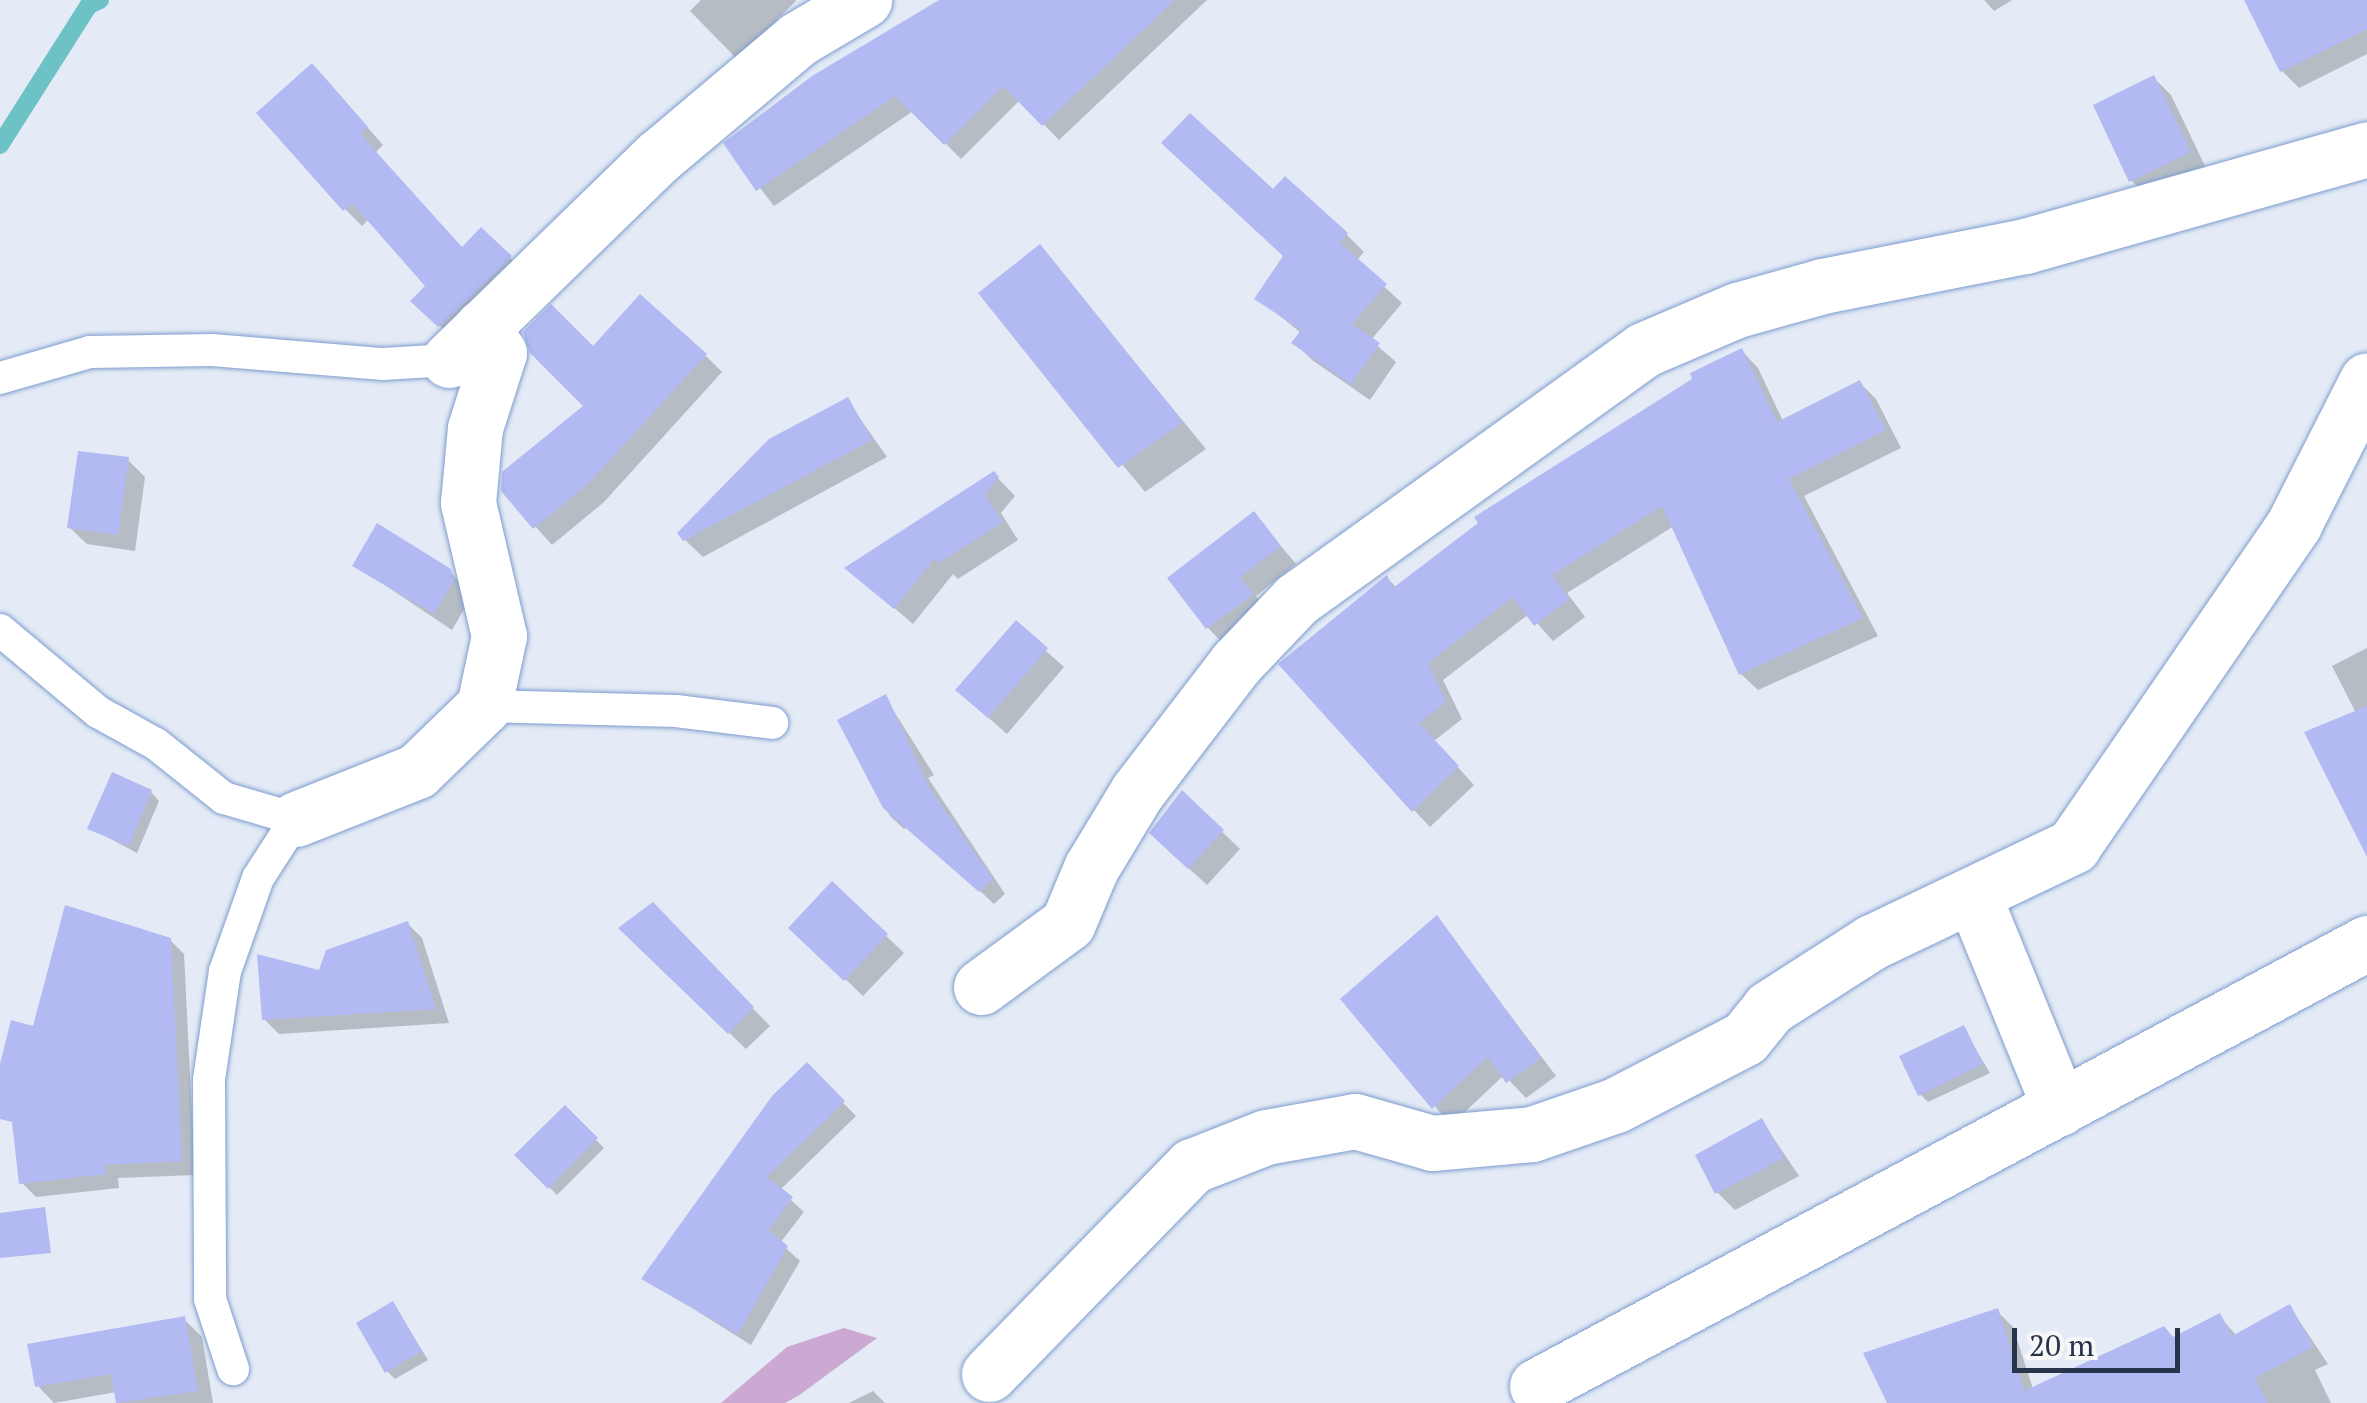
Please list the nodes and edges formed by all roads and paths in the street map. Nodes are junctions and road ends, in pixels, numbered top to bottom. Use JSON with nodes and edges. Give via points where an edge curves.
{"nodes":[{"id":1,"x":864,"y":0,"type":"edge"},
{"id":2,"x":2367,"y":150,"type":"edge"},
{"id":3,"x":466,"y":343,"type":"junction"},
{"id":4,"x":0,"y":378,"type":"edge"},
{"id":5,"x":2367,"y":380,"type":"edge"},
{"id":6,"x":0,"y":630,"type":"edge"},
{"id":7,"x":484,"y":706,"type":"junction"},
{"id":8,"x":772,"y":722,"type":"dead end"},
{"id":9,"x":296,"y":819,"type":"junction"},
{"id":10,"x":1973,"y":896,"type":"junction"},
{"id":11,"x":2367,"y":944,"type":"edge"},
{"id":12,"x":980,"y":987,"type":"dead end"},
{"id":13,"x":2060,"y":1108,"type":"junction"},
{"id":14,"x":233,"y":1368,"type":"dead end"},
{"id":15,"x":988,"y":1374,"type":"dead end"},
{"id":16,"x":1537,"y":1386,"type":"dead end"}],
"edges":[{"from":1,"to":3,"type":"street","via":[[798,39],[658,157]]},
{"from":2,"to":12,"type":"street","via":[[2024,246],[1737,310],[1643,350],[1297,599],[1236,663],[1137,792],[1091,868],[1068,924]]},
{"from":3,"to":4,"type":"lane","via":[[384,364],[212,350],[90,352]]},
{"from":3,"to":7,"type":"street","via":[[499,353],[475,428],[468,503],[499,636]]},
{"from":5,"to":10,"type":"street","via":[[2294,524],[2073,846]]},
{"from":6,"to":9,"type":"lane","via":[[98,712],[156,744],[224,798]]},
{"from":7,"to":8,"type":"lane"},
{"from":7,"to":9,"type":"street","via":[[417,771]]},
{"from":9,"to":14,"type":"lane","via":[[258,878],[225,971],[210,1080],[210,1299]]},
{"from":10,"to":13,"type":"street"},
{"from":10,"to":15,"type":"street","via":[[1872,942],[1769,1008],[1745,1038],[1616,1105],[1532,1134],[1432,1143],[1355,1121],[1266,1136],[1192,1166]]},
{"from":11,"to":13,"type":"street"},
{"from":13,"to":16,"type":"street"}]}
